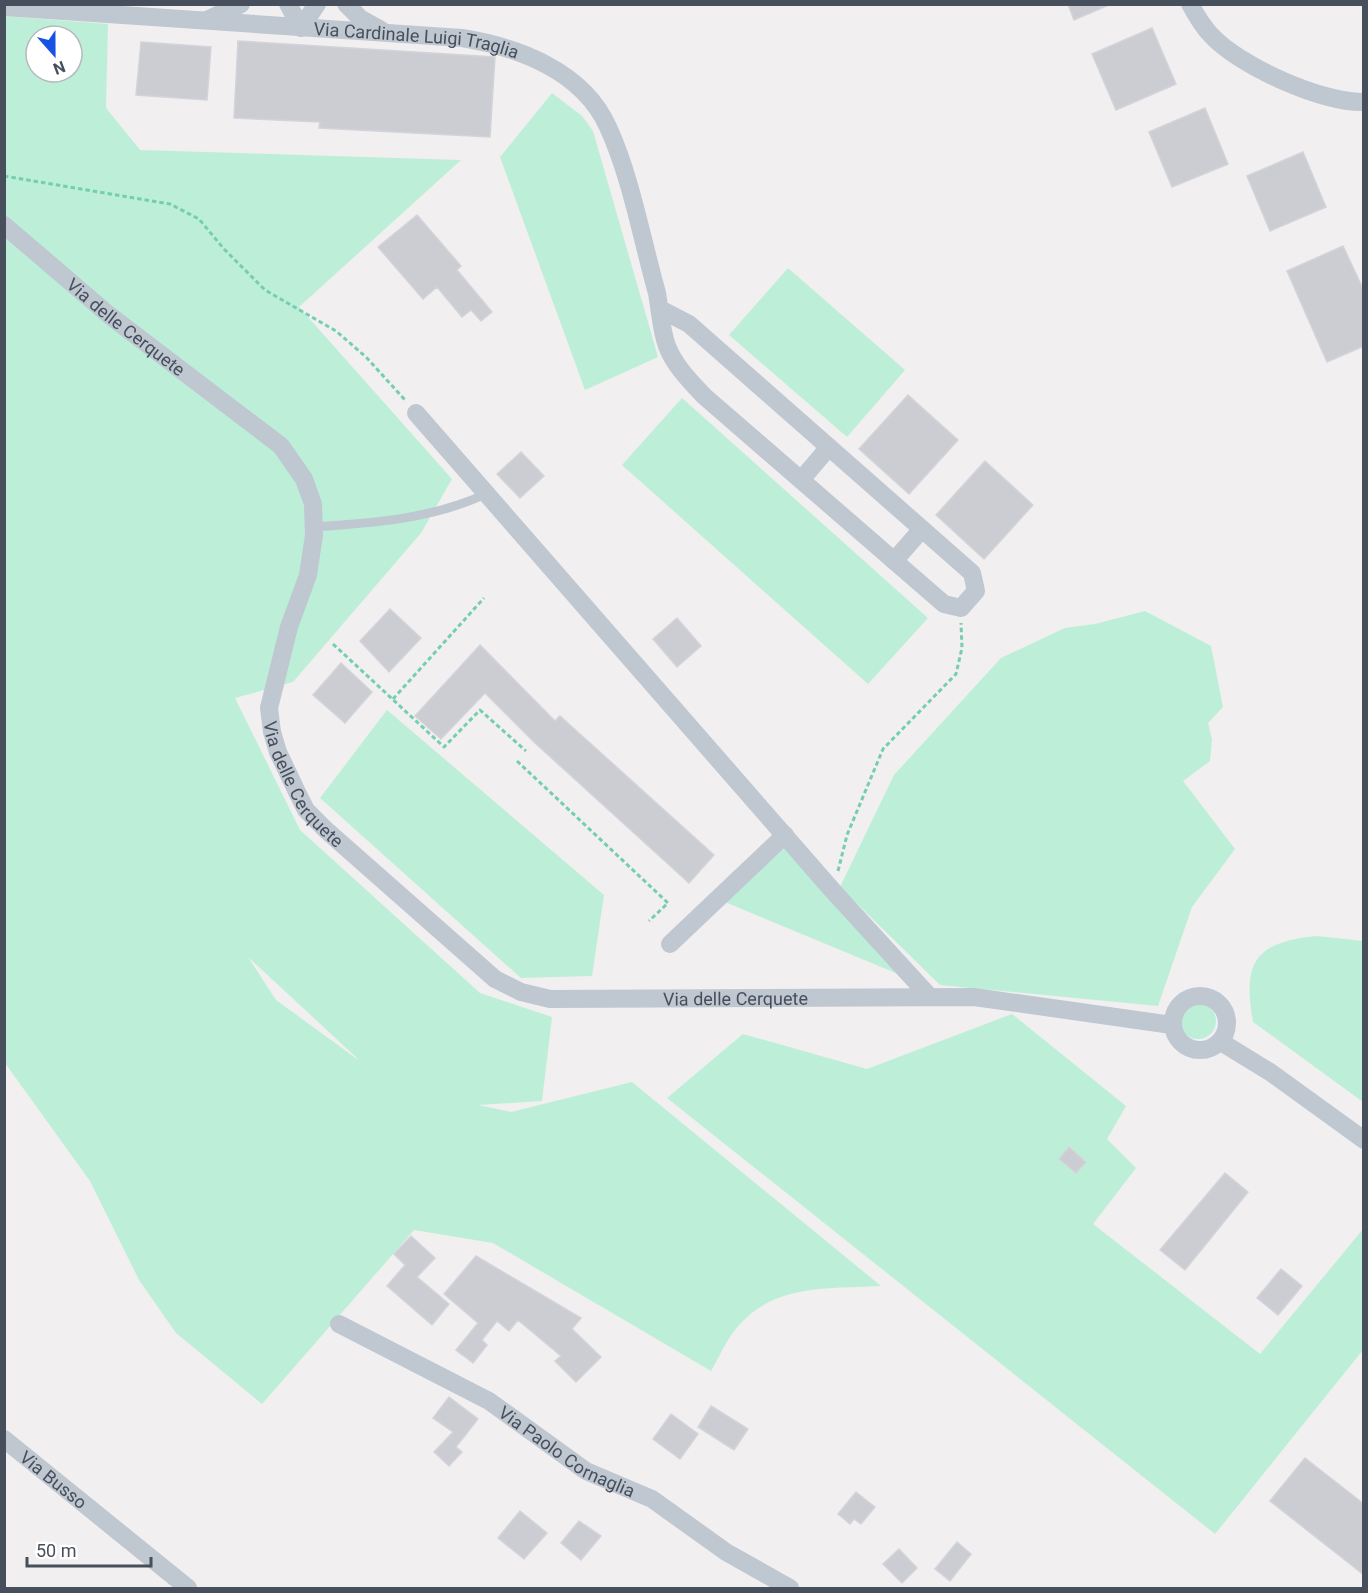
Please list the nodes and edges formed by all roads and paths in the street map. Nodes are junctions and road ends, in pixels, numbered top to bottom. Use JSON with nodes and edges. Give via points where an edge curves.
{"nodes":[{"id":1,"x":241,"y":4,"type":"edge"},
{"id":2,"x":288,"y":4,"type":"edge"},
{"id":3,"x":317,"y":4,"type":"edge"},
{"id":4,"x":346,"y":4,"type":"edge"},
{"id":5,"x":1190,"y":4,"type":"edge"},
{"id":6,"x":4,"y":7,"type":"edge"},
{"id":7,"x":204,"y":21,"type":"junction"},
{"id":8,"x":301,"y":28,"type":"junction"},
{"id":9,"x":388,"y":33,"type":"junction"},
{"id":10,"x":1364,"y":102,"type":"edge"},
{"id":11,"x":4,"y":176,"type":"edge"},
{"id":12,"x":4,"y":225,"type":"edge"},
{"id":13,"x":660,"y":309,"type":"junction"},
{"id":14,"x":416,"y":413,"type":"joint"},
{"id":15,"x":829,"y":447,"type":"junction"},
{"id":16,"x":801,"y":480,"type":"junction"},
{"id":17,"x":486,"y":494,"type":"junction"},
{"id":18,"x":314,"y":527,"type":"junction"},
{"id":19,"x":922,"y":529,"type":"junction"},
{"id":20,"x":894,"y":561,"type":"junction"},
{"id":21,"x":484,"y":598,"type":"dead end"},
{"id":22,"x":961,"y":608,"type":"junction"},
{"id":23,"x":333,"y":644,"type":"dead end"},
{"id":24,"x":393,"y":699,"type":"junction"},
{"id":25,"x":526,"y":750,"type":"dead end"},
{"id":26,"x":517,"y":760,"type":"dead end"},
{"id":27,"x":784,"y":835,"type":"junction"},
{"id":28,"x":833,"y":891,"type":"junction"},
{"id":29,"x":650,"y":921,"type":"dead end"},
{"id":30,"x":670,"y":944,"type":"dead end"},
{"id":31,"x":930,"y":997,"type":"junction"},
{"id":32,"x":1172,"y":1025,"type":"junction"},
{"id":33,"x":1221,"y":1042,"type":"junction"},
{"id":34,"x":1364,"y":1140,"type":"edge"},
{"id":35,"x":339,"y":1324,"type":"dead end"},
{"id":36,"x":4,"y":1440,"type":"edge"},
{"id":37,"x":188,"y":1588,"type":"edge"},
{"id":38,"x":790,"y":1588,"type":"edge"}],
"edges":[{"from":1,"to":7,"type":"street"},
{"from":2,"to":8,"type":"street"},
{"from":3,"to":8,"type":"street"},
{"from":4,"to":9,"type":"street","via":[[361,19]]},
{"from":5,"to":10,"type":"street","via":[[1211,36],[1250,63],[1318,96]]},
{"from":6,"to":7,"type":"street","name":"Via Cardinale Luigi Traglia"},
{"from":7,"to":8,"type":"street","name":"Via Cardinale Luigi Traglia"},
{"from":8,"to":9,"type":"street","name":"Via Cardinale Luigi Traglia"},
{"from":9,"to":13,"type":"street","name":"Via Cardinale Luigi Traglia","via":[[462,38],[509,48],[558,71],[585,95],[608,125]]},
{"from":11,"to":14,"type":"path","via":[[170,204],[199,219],[265,290],[336,330]]},
{"from":12,"to":18,"type":"street","name":"Via delle Cerquete","via":[[109,315],[281,446],[304,479],[313,504]]},
{"from":13,"to":15,"type":"street","via":[[689,324]]},
{"from":13,"to":16,"type":"street","name":"Via Cardinale Luigi Traglia","via":[[666,345],[683,373]]},
{"from":14,"to":17,"type":"street"},
{"from":15,"to":16,"type":"street"},
{"from":15,"to":19,"type":"street"},
{"from":16,"to":20,"type":"street","name":"Via Cardinale Luigi Traglia"},
{"from":17,"to":18,"type":"lane","via":[[460,506],[393,521]]},
{"from":17,"to":27,"type":"street"},
{"from":18,"to":31,"type":"street","name":"Via delle Cerquete","via":[[308,575],[289,627],[269,708],[278,752],[306,810],[495,979],[521,992],[550,999]]},
{"from":19,"to":20,"type":"street"},
{"from":19,"to":22,"type":"street","via":[[972,573],[976,591]]},
{"from":20,"to":22,"type":"street","name":"Via Cardinale Luigi Traglia","via":[[944,604]]},
{"from":21,"to":24,"type":"path"},
{"from":22,"to":28,"type":"path","via":[[962,648],[956,674],[883,749],[847,835]]},
{"from":23,"to":24,"type":"path"},
{"from":24,"to":25,"type":"path","via":[[444,747],[480,710]]},
{"from":26,"to":29,"type":"path","via":[[668,903]]},
{"from":27,"to":28,"type":"street"},
{"from":27,"to":30,"type":"street"},
{"from":28,"to":31,"type":"street"},
{"from":31,"to":32,"type":"street","name":"Via delle Cerquete","via":[[974,997]]},
{"from":32,"to":33,"type":"street","via":[[1181,1044],[1191,1050],[1201,1051]]},
{"from":32,"to":33,"type":"street","via":[[1179,1005],[1187,998],[1209,997],[1225,1011],[1227,1022]]},
{"from":33,"to":34,"type":"street"},
{"from":35,"to":38,"type":"street","name":"Via Paolo Cornaglia","via":[[489,1401],[586,1471],[652,1499],[726,1552]]},
{"from":36,"to":37,"type":"street","name":"Via Busso"}]}
